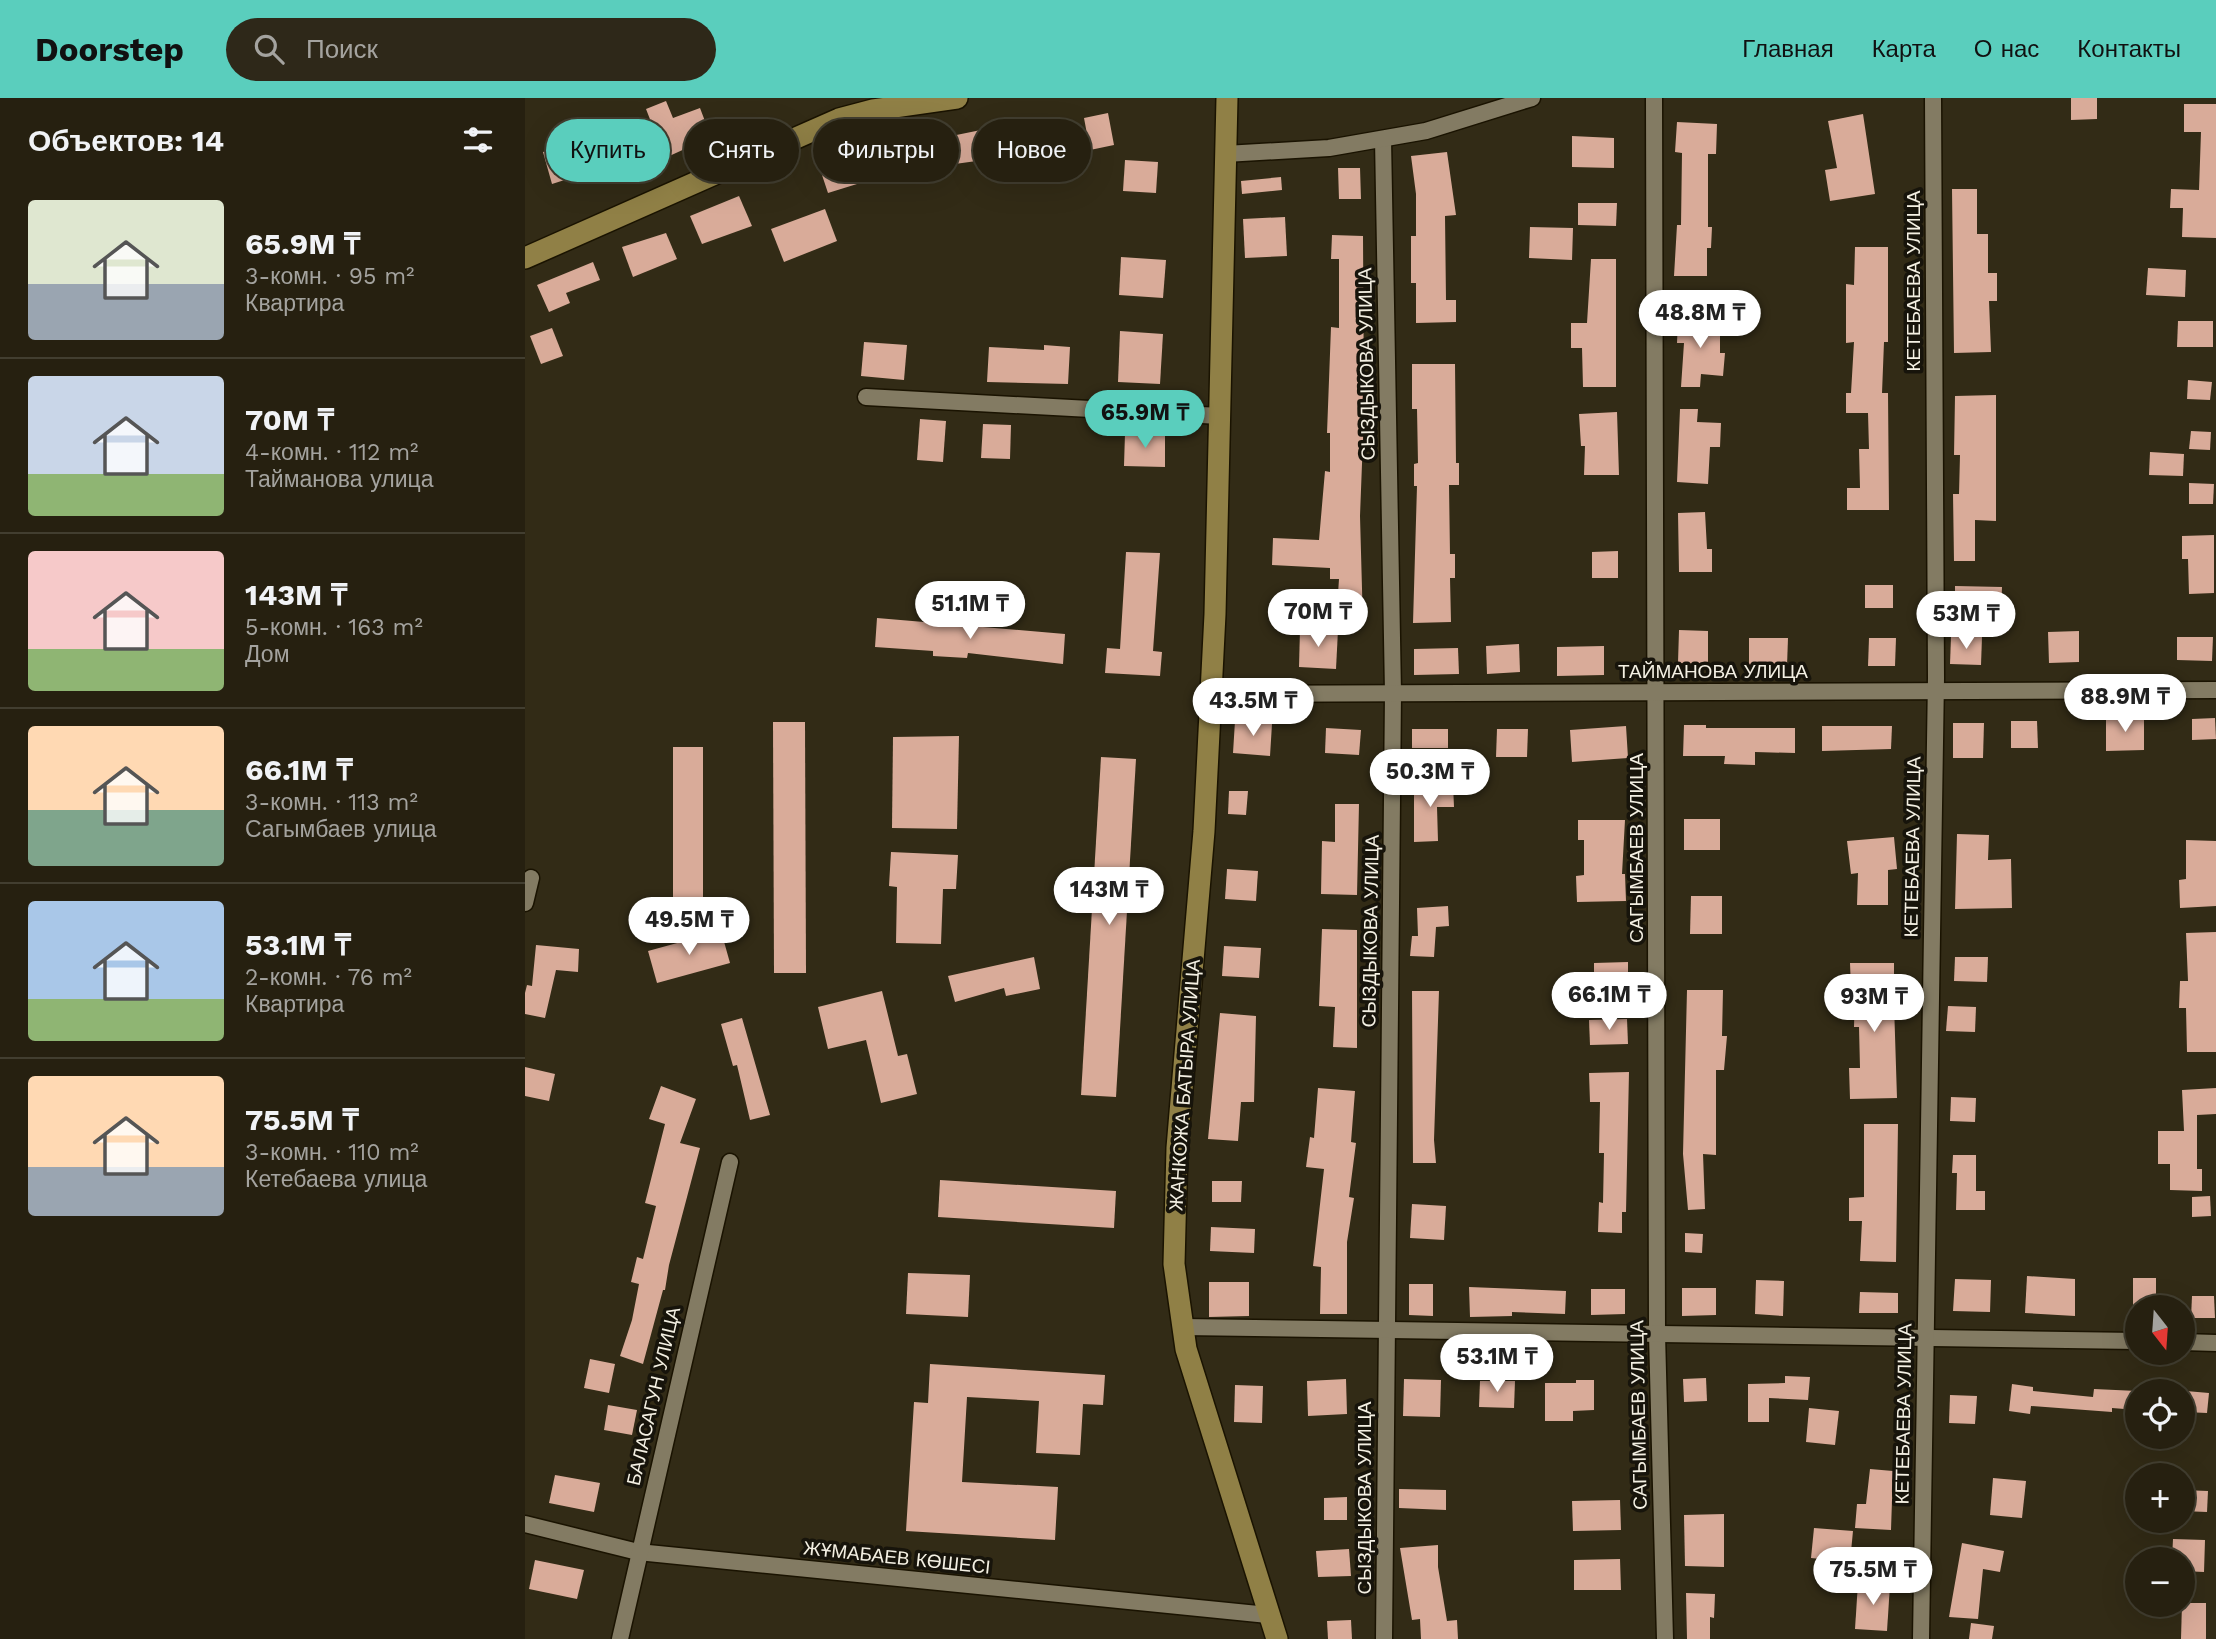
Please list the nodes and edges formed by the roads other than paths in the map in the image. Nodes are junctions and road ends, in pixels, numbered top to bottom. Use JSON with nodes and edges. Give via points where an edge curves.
{"nodes":[{"id":1,"x":957,"y":98,"type":"edge"},
{"id":2,"x":1227,"y":98,"type":"edge"},
{"id":3,"x":1532,"y":98,"type":"edge"},
{"id":4,"x":1654,"y":98,"type":"edge"},
{"id":5,"x":1933,"y":98,"type":"edge"},
{"id":6,"x":1383,"y":139,"type":"junction"},
{"id":7,"x":1225,"y":154,"type":"junction"},
{"id":8,"x":525,"y":258,"type":"edge"},
{"id":9,"x":866,"y":397,"type":"dead end"},
{"id":10,"x":1220,"y":416,"type":"junction"},
{"id":11,"x":2216,"y":690,"type":"edge"},
{"id":12,"x":1935,"y":691,"type":"junction"},
{"id":13,"x":1657,"y":692,"type":"junction"},
{"id":14,"x":1211,"y":694,"type":"junction"},
{"id":15,"x":1394,"y":694,"type":"junction"},
{"id":16,"x":531,"y":878,"type":"dead end"},
{"id":17,"x":525,"y":903,"type":"edge"},
{"id":18,"x":730,"y":1162,"type":"dead end"},
{"id":19,"x":1183,"y":1327,"type":"junction"},
{"id":20,"x":1386,"y":1330,"type":"junction"},
{"id":21,"x":1657,"y":1334,"type":"junction"},
{"id":22,"x":1925,"y":1338,"type":"junction"},
{"id":23,"x":2125,"y":1342,"type":"edge"},
{"id":24,"x":2195,"y":1342,"type":"edge"},
{"id":25,"x":2216,"y":1343,"type":"edge"},
{"id":26,"x":525,"y":1524,"type":"edge"},
{"id":27,"x":638,"y":1552,"type":"junction"},
{"id":28,"x":1268,"y":1615,"type":"junction"},
{"id":29,"x":619,"y":1639,"type":"edge"},
{"id":30,"x":1277,"y":1639,"type":"edge"},
{"id":31,"x":1384,"y":1639,"type":"edge"},
{"id":32,"x":1665,"y":1639,"type":"edge"},
{"id":33,"x":1921,"y":1639,"type":"edge"}],
"edges":[{"from":1,"to":8,"type":"street","via":[[839,119]]},
{"from":2,"to":7,"type":"street","name":"ЖАНКОЖА БАТЫРА УЛИЦА"},
{"from":3,"to":6,"type":"street","via":[[1426,131]]},
{"from":4,"to":13,"type":"street","name":"САГЫМБАЕВ УЛИЦА"},
{"from":5,"to":12,"type":"street","name":"КЕТЕБАЕВА УЛИЦА"},
{"from":6,"to":7,"type":"street","via":[[1329,148]]},
{"from":6,"to":15,"type":"street","name":"СЫЗДЫКОВА УЛИЦА"},
{"from":7,"to":10,"type":"street","name":"ЖАНКОЖА БАТЫРА УЛИЦА"},
{"from":9,"to":10,"type":"street"},
{"from":10,"to":14,"type":"street","name":"ЖАНКОЖА БАТЫРА УЛИЦА"},
{"from":11,"to":12,"type":"street","name":"ТАЙМАНОВА УЛИЦА"},
{"from":12,"to":13,"type":"street","name":"ТАЙМАНОВА УЛИЦА"},
{"from":12,"to":22,"type":"street","name":"КЕТЕБАЕВА УЛИЦА"},
{"from":13,"to":15,"type":"street","name":"ТАЙМАНОВА УЛИЦА"},
{"from":13,"to":21,"type":"street","name":"САГЫМБАЕВ УЛИЦА"},
{"from":14,"to":15,"type":"street","name":"ТАЙМАНОВА УЛИЦА"},
{"from":14,"to":19,"type":"street","name":"ЖАНКОЖА БАТЫРА УЛИЦА","via":[[1177,1149],[1174,1264]]},
{"from":15,"to":20,"type":"street","name":"СЫЗДЫКОВА УЛИЦА"},
{"from":16,"to":17,"type":"street"},
{"from":18,"to":27,"type":"street","name":"БАЛАСАГУН УЛИЦА"},
{"from":19,"to":20,"type":"street"},
{"from":19,"to":28,"type":"street","name":"ЖАНКОЖА БАТЫРА УЛИЦА"},
{"from":20,"to":21,"type":"street"},
{"from":20,"to":31,"type":"street","name":"СЫЗДЫКОВА УЛИЦА"},
{"from":21,"to":22,"type":"street"},
{"from":21,"to":32,"type":"street","name":"САГЫМБАЕВ УЛИЦА"},
{"from":22,"to":23,"type":"street"},
{"from":22,"to":33,"type":"street","name":"КЕТЕБАЕВА УЛИЦА"},
{"from":24,"to":25,"type":"street"},
{"from":26,"to":27,"type":"street","name":"ЖҰМАБАЕВ КӨШЕСІ"},
{"from":27,"to":28,"type":"street","name":"ЖҰМАБАЕВ КӨШЕСІ"},
{"from":27,"to":29,"type":"street","name":"БАЛАСАГУН УЛИЦА"},
{"from":28,"to":30,"type":"street","name":"ЖАНКОЖА БАТЫРА УЛИЦА"}]}
